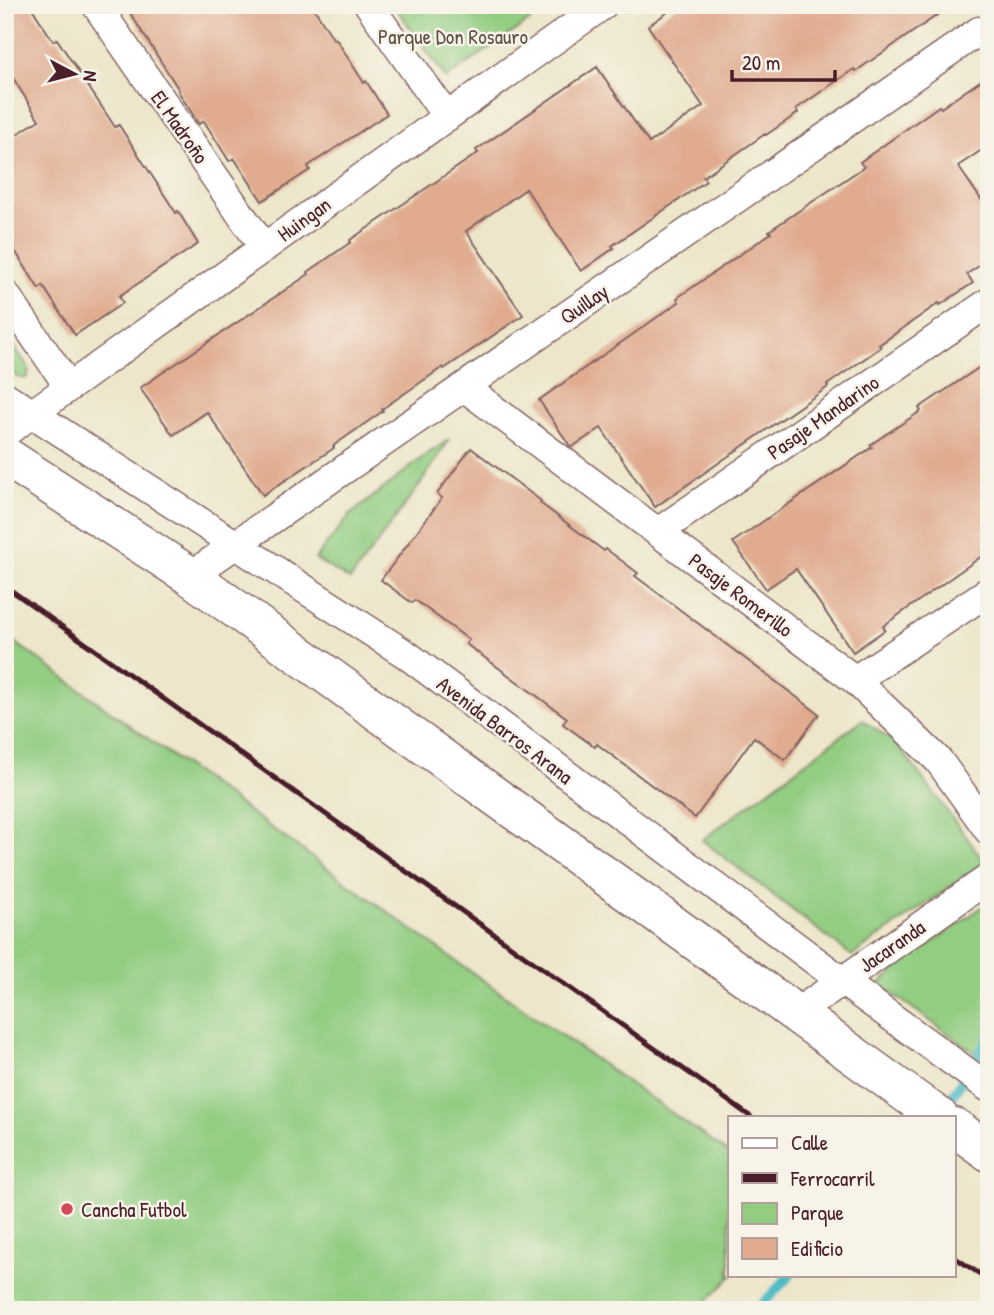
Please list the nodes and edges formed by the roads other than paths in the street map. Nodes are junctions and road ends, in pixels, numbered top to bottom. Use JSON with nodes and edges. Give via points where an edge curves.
{"nodes":[{"id":1,"x":96,"y":5,"type":"edge"},
{"id":2,"x":369,"y":5,"type":"edge"},
{"id":3,"x":603,"y":5,"type":"edge"},
{"id":4,"x":984,"y":35,"type":"edge"},
{"id":5,"x":447,"y":117,"type":"junction"},
{"id":6,"x":264,"y":248,"type":"junction"},
{"id":7,"x":5,"y":294,"type":"edge"},
{"id":8,"x":989,"y":302,"type":"edge"},
{"id":9,"x":69,"y":387,"type":"junction"},
{"id":10,"x":464,"y":387,"type":"junction"},
{"id":11,"x":5,"y":396,"type":"edge"},
{"id":12,"x":33,"y":414,"type":"junction"},
{"id":13,"x":5,"y":433,"type":"edge"},
{"id":14,"x":5,"y":456,"type":"edge"},
{"id":15,"x":658,"y":532,"type":"junction"},
{"id":16,"x":236,"y":544,"type":"junction"},
{"id":17,"x":190,"y":576,"type":"junction"},
{"id":18,"x":989,"y":591,"type":"edge"},
{"id":19,"x":855,"y":680,"type":"junction"},
{"id":20,"x":989,"y":831,"type":"edge"},
{"id":21,"x":989,"y":878,"type":"edge"},
{"id":22,"x":842,"y":981,"type":"junction"},
{"id":23,"x":795,"y":1014,"type":"junction"},
{"id":24,"x":989,"y":1088,"type":"edge"},
{"id":25,"x":938,"y":1116,"type":"edge"},
{"id":26,"x":956,"y":1129,"type":"edge"},
{"id":27,"x":989,"y":1152,"type":"edge"}],
"edges":[{"from":1,"to":6,"type":"street","name":"El Madroño"},
{"from":2,"to":5,"type":"street"},
{"from":3,"to":5,"type":"street","name":"Huingan"},
{"from":4,"to":10,"type":"street","name":"Quillay"},
{"from":5,"to":6,"type":"street","name":"Huingan"},
{"from":6,"to":9,"type":"street","name":"Huingan"},
{"from":7,"to":9,"type":"street"},
{"from":8,"to":15,"type":"street","name":"Pasaje Mandarino"},
{"from":9,"to":12,"type":"street","name":"Huingan"},
{"from":10,"to":15,"type":"street","name":"Pasaje Romerillo"},
{"from":10,"to":16,"type":"street","name":"Quillay"},
{"from":11,"to":12,"type":"street","name":"Avenida Barros Arana"},
{"from":12,"to":13,"type":"street","name":"Huingan"},
{"from":12,"to":16,"type":"street","name":"Avenida Barros Arana"},
{"from":14,"to":17,"type":"main road"},
{"from":15,"to":19,"type":"street","name":"Pasaje Romerillo"},
{"from":16,"to":17,"type":"street","name":"Quillay"},
{"from":16,"to":22,"type":"street","name":"Avenida Barros Arana","via":[[407,655]]},
{"from":17,"to":23,"type":"main road"},
{"from":18,"to":19,"type":"street"},
{"from":19,"to":20,"type":"street","name":"Pasaje Romerillo","via":[[939,761]]},
{"from":21,"to":22,"type":"street","name":"Jacaranda"},
{"from":22,"to":23,"type":"street","name":"Jacaranda"},
{"from":22,"to":24,"type":"street","name":"Avenida Barros Arana"},
{"from":23,"to":25,"type":"main road"},
{"from":26,"to":27,"type":"main road"}]}
